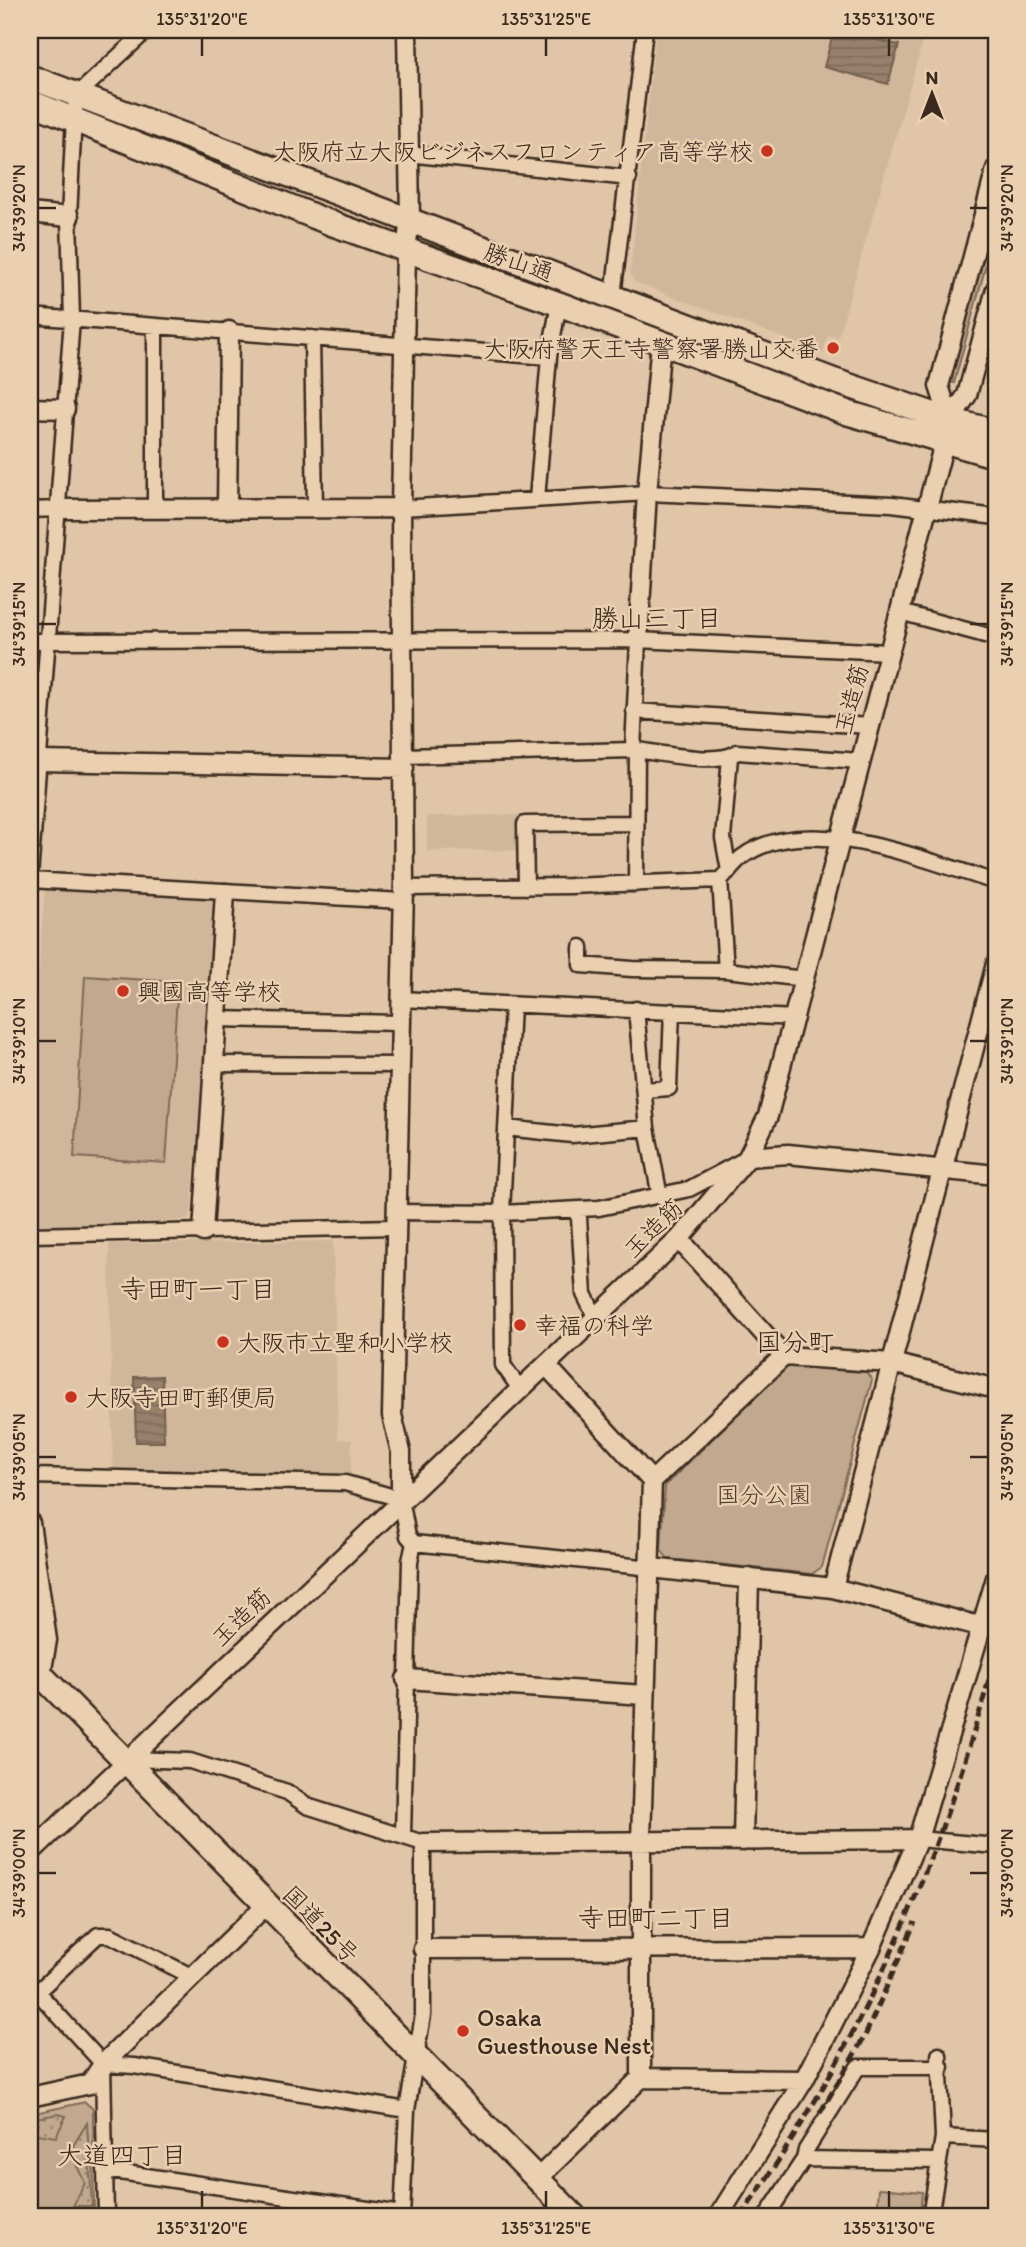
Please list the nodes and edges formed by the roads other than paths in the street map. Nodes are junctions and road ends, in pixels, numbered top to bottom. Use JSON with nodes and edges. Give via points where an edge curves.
{"nodes":[{"id":1,"x":147,"y":30,"type":"edge"},
{"id":2,"x":407,"y":30,"type":"edge"},
{"id":3,"x":645,"y":30,"type":"edge"},
{"id":4,"x":30,"y":77,"type":"edge"},
{"id":5,"x":30,"y":102,"type":"edge"},
{"id":6,"x":75,"y":106,"type":"junction"},
{"id":7,"x":408,"y":154,"type":"junction"},
{"id":8,"x":996,"y":169,"type":"edge"},
{"id":9,"x":629,"y":178,"type":"junction"},
{"id":10,"x":30,"y":213,"type":"edge"},
{"id":11,"x":69,"y":217,"type":"junction"},
{"id":12,"x":410,"y":219,"type":"junction"},
{"id":13,"x":406,"y":250,"type":"junction"},
{"id":14,"x":996,"y":289,"type":"edge"},
{"id":15,"x":613,"y":296,"type":"junction"},
{"id":16,"x":559,"y":304,"type":"junction"},
{"id":17,"x":30,"y":316,"type":"edge"},
{"id":18,"x":72,"y":319,"type":"junction"},
{"id":19,"x":992,"y":321,"type":"edge"},
{"id":20,"x":155,"y":326,"type":"junction"},
{"id":21,"x":229,"y":331,"type":"junction"},
{"id":22,"x":312,"y":338,"type":"junction"},
{"id":23,"x":661,"y":342,"type":"junction"},
{"id":24,"x":406,"y":344,"type":"junction"},
{"id":25,"x":549,"y":358,"type":"junction"},
{"id":26,"x":30,"y":408,"type":"edge"},
{"id":27,"x":65,"y":409,"type":"junction"},
{"id":28,"x":947,"y":431,"type":"junction"},
{"id":29,"x":996,"y":432,"type":"edge"},
{"id":30,"x":996,"y":456,"type":"edge"},
{"id":31,"x":647,"y":493,"type":"junction"},
{"id":32,"x":537,"y":499,"type":"junction"},
{"id":33,"x":315,"y":508,"type":"junction"},
{"id":34,"x":401,"y":508,"type":"junction"},
{"id":35,"x":58,"y":509,"type":"junction"},
{"id":36,"x":155,"y":509,"type":"junction"},
{"id":37,"x":228,"y":509,"type":"junction"},
{"id":38,"x":926,"y":509,"type":"junction"},
{"id":39,"x":30,"y":510,"type":"edge"},
{"id":40,"x":996,"y":517,"type":"edge"},
{"id":41,"x":900,"y":612,"type":"junction"},
{"id":42,"x":996,"y":638,"type":"edge"},
{"id":43,"x":638,"y":640,"type":"junction"},
{"id":44,"x":30,"y":641,"type":"edge"},
{"id":45,"x":46,"y":641,"type":"junction"},
{"id":46,"x":402,"y":641,"type":"junction"},
{"id":47,"x":889,"y":652,"type":"junction"},
{"id":48,"x":634,"y":711,"type":"junction"},
{"id":49,"x":870,"y":726,"type":"junction"},
{"id":50,"x":635,"y":750,"type":"junction"},
{"id":51,"x":730,"y":757,"type":"junction"},
{"id":52,"x":39,"y":761,"type":"junction"},
{"id":53,"x":860,"y":761,"type":"junction"},
{"id":54,"x":404,"y":762,"type":"junction"},
{"id":55,"x":33,"y":790,"type":"edge"},
{"id":56,"x":636,"y":823,"type":"junction"},
{"id":57,"x":839,"y":839,"type":"junction"},
{"id":58,"x":725,"y":875,"type":"junction"},
{"id":59,"x":30,"y":878,"type":"edge"},
{"id":60,"x":996,"y":882,"type":"edge"},
{"id":61,"x":636,"y":884,"type":"junction"},
{"id":62,"x":526,"y":887,"type":"junction"},
{"id":63,"x":225,"y":893,"type":"junction"},
{"id":64,"x":403,"y":894,"type":"junction"},
{"id":65,"x":582,"y":947,"type":"dead end"},
{"id":66,"x":996,"y":964,"type":"edge"},
{"id":67,"x":726,"y":970,"type":"junction"},
{"id":68,"x":805,"y":979,"type":"junction"},
{"id":69,"x":400,"y":999,"type":"junction"},
{"id":70,"x":512,"y":1005,"type":"junction"},
{"id":71,"x":636,"y":1009,"type":"junction"},
{"id":72,"x":672,"y":1011,"type":"junction"},
{"id":73,"x":796,"y":1018,"type":"junction"},
{"id":74,"x":216,"y":1020,"type":"junction"},
{"id":75,"x":400,"y":1023,"type":"junction"},
{"id":76,"x":213,"y":1064,"type":"junction"},
{"id":77,"x":398,"y":1065,"type":"junction"},
{"id":78,"x":644,"y":1090,"type":"junction"},
{"id":79,"x":506,"y":1128,"type":"junction"},
{"id":80,"x":647,"y":1128,"type":"junction"},
{"id":81,"x":748,"y":1157,"type":"junction"},
{"id":82,"x":940,"y":1170,"type":"junction"},
{"id":83,"x":996,"y":1175,"type":"edge"},
{"id":84,"x":660,"y":1197,"type":"junction"},
{"id":85,"x":575,"y":1210,"type":"junction"},
{"id":86,"x":502,"y":1213,"type":"junction"},
{"id":87,"x":395,"y":1219,"type":"junction"},
{"id":88,"x":203,"y":1232,"type":"junction"},
{"id":89,"x":30,"y":1235,"type":"edge"},
{"id":90,"x":679,"y":1239,"type":"junction"},
{"id":91,"x":596,"y":1318,"type":"junction"},
{"id":92,"x":784,"y":1356,"type":"junction"},
{"id":93,"x":892,"y":1363,"type":"junction"},
{"id":94,"x":546,"y":1365,"type":"junction"},
{"id":95,"x":520,"y":1389,"type":"junction"},
{"id":96,"x":996,"y":1389,"type":"edge"},
{"id":97,"x":30,"y":1476,"type":"edge"},
{"id":98,"x":652,"y":1481,"type":"junction"},
{"id":99,"x":401,"y":1499,"type":"junction"},
{"id":100,"x":30,"y":1523,"type":"edge"},
{"id":101,"x":414,"y":1543,"type":"junction"},
{"id":102,"x":651,"y":1568,"type":"junction"},
{"id":103,"x":749,"y":1577,"type":"junction"},
{"id":104,"x":996,"y":1578,"type":"edge"},
{"id":105,"x":833,"y":1588,"type":"junction"},
{"id":106,"x":989,"y":1630,"type":"edge"},
{"id":107,"x":35,"y":1672,"type":"edge"},
{"id":108,"x":407,"y":1679,"type":"junction"},
{"id":109,"x":644,"y":1695,"type":"junction"},
{"id":110,"x":127,"y":1759,"type":"junction"},
{"id":111,"x":403,"y":1835,"type":"junction"},
{"id":112,"x":918,"y":1839,"type":"junction"},
{"id":113,"x":743,"y":1840,"type":"junction"},
{"id":114,"x":641,"y":1841,"type":"junction"},
{"id":115,"x":423,"y":1843,"type":"junction"},
{"id":116,"x":996,"y":1846,"type":"edge"},
{"id":117,"x":30,"y":1853,"type":"edge"},
{"id":118,"x":266,"y":1905,"type":"junction"},
{"id":119,"x":871,"y":1948,"type":"junction"},
{"id":120,"x":423,"y":1949,"type":"junction"},
{"id":121,"x":642,"y":1950,"type":"junction"},
{"id":122,"x":191,"y":1976,"type":"junction"},
{"id":123,"x":34,"y":1988,"type":"edge"},
{"id":124,"x":417,"y":2059,"type":"junction"},
{"id":125,"x":103,"y":2064,"type":"junction"},
{"id":126,"x":641,"y":2078,"type":"junction"},
{"id":127,"x":804,"y":2080,"type":"junction"},
{"id":128,"x":30,"y":2097,"type":"edge"},
{"id":129,"x":407,"y":2110,"type":"junction"},
{"id":130,"x":943,"y":2137,"type":"junction"},
{"id":131,"x":996,"y":2140,"type":"edge"},
{"id":132,"x":804,"y":2159,"type":"junction"},
{"id":133,"x":937,"y":2161,"type":"junction"},
{"id":134,"x":106,"y":2170,"type":"junction"},
{"id":135,"x":537,"y":2179,"type":"junction"},
{"id":136,"x":402,"y":2216,"type":"edge"},
{"id":137,"x":106,"y":2217,"type":"edge"},
{"id":138,"x":575,"y":2217,"type":"edge"},
{"id":139,"x":718,"y":2217,"type":"edge"},
{"id":140,"x":766,"y":2217,"type":"edge"},
{"id":141,"x":930,"y":2217,"type":"edge"}],
"edges":[{"from":1,"to":6,"type":"street"},
{"from":2,"to":7,"type":"street"},
{"from":3,"to":9,"type":"street"},
{"from":4,"to":6,"type":"main road","name":"勝山通"},
{"from":5,"to":6,"type":"main road","name":"勝山通"},
{"from":6,"to":11,"type":"street"},
{"from":6,"to":12,"type":"main road","name":"勝山通"},
{"from":6,"to":13,"type":"main road","name":"勝山通","via":[[333,224]]},
{"from":7,"to":9,"type":"street"},
{"from":7,"to":12,"type":"street"},
{"from":8,"to":28,"type":"street","via":[[939,386]]},
{"from":9,"to":15,"type":"street"},
{"from":10,"to":11,"type":"street"},
{"from":11,"to":18,"type":"street"},
{"from":12,"to":13,"type":"street"},
{"from":12,"to":15,"type":"main road","name":"勝山通"},
{"from":13,"to":16,"type":"main road","name":"勝山通"},
{"from":13,"to":24,"type":"street"},
{"from":14,"to":19,"type":"street","name":"玉造筋"},
{"from":15,"to":28,"type":"main road","name":"勝山通","via":[[835,381]]},
{"from":16,"to":23,"type":"main road","name":"勝山通"},
{"from":16,"to":25,"type":"street"},
{"from":17,"to":18,"type":"street"},
{"from":18,"to":20,"type":"street"},
{"from":18,"to":27,"type":"street"},
{"from":19,"to":28,"type":"street","name":"玉造筋","via":[[967,395]]},
{"from":20,"to":21,"type":"street"},
{"from":20,"to":36,"type":"street"},
{"from":21,"to":22,"type":"street"},
{"from":21,"to":37,"type":"street"},
{"from":22,"to":24,"type":"street"},
{"from":22,"to":33,"type":"street"},
{"from":23,"to":28,"type":"main road","name":"勝山通","via":[[848,413]]},
{"from":23,"to":31,"type":"street"},
{"from":24,"to":25,"type":"street"},
{"from":24,"to":34,"type":"street"},
{"from":25,"to":32,"type":"street"},
{"from":26,"to":27,"type":"street"},
{"from":27,"to":35,"type":"street"},
{"from":28,"to":29,"type":"main road","name":"勝山通"},
{"from":28,"to":30,"type":"main road","name":"勝山通"},
{"from":28,"to":38,"type":"street","name":"玉造筋"},
{"from":31,"to":32,"type":"street"},
{"from":31,"to":38,"type":"street"},
{"from":31,"to":43,"type":"street"},
{"from":32,"to":34,"type":"street"},
{"from":33,"to":34,"type":"street"},
{"from":33,"to":37,"type":"street"},
{"from":34,"to":46,"type":"street"},
{"from":35,"to":36,"type":"street"},
{"from":35,"to":39,"type":"street"},
{"from":35,"to":45,"type":"street"},
{"from":36,"to":37,"type":"street"},
{"from":38,"to":40,"type":"street"},
{"from":38,"to":41,"type":"street","name":"玉造筋"},
{"from":41,"to":42,"type":"street"},
{"from":41,"to":47,"type":"street","name":"玉造筋"},
{"from":43,"to":46,"type":"street"},
{"from":43,"to":47,"type":"street"},
{"from":43,"to":48,"type":"street"},
{"from":44,"to":45,"type":"street"},
{"from":45,"to":46,"type":"street"},
{"from":45,"to":52,"type":"street"},
{"from":46,"to":54,"type":"street"},
{"from":47,"to":49,"type":"street","name":"玉造筋"},
{"from":48,"to":49,"type":"street"},
{"from":48,"to":50,"type":"street"},
{"from":49,"to":53,"type":"street","name":"玉造筋"},
{"from":50,"to":51,"type":"street"},
{"from":50,"to":54,"type":"street"},
{"from":50,"to":56,"type":"street"},
{"from":51,"to":53,"type":"street","via":[[737,752]]},
{"from":51,"to":58,"type":"street","via":[[723,838]]},
{"from":52,"to":54,"type":"street"},
{"from":52,"to":55,"type":"street"},
{"from":53,"to":57,"type":"street","name":"玉造筋"},
{"from":54,"to":64,"type":"street"},
{"from":55,"to":59,"type":"street"},
{"from":56,"to":61,"type":"street"},
{"from":56,"to":62,"type":"street","via":[[525,824]]},
{"from":57,"to":58,"type":"street","via":[[813,836],[770,843],[742,857]]},
{"from":57,"to":60,"type":"street"},
{"from":57,"to":68,"type":"street","name":"玉造筋"},
{"from":58,"to":61,"type":"street"},
{"from":58,"to":67,"type":"street"},
{"from":59,"to":63,"type":"street"},
{"from":61,"to":62,"type":"street"},
{"from":62,"to":64,"type":"street"},
{"from":63,"to":64,"type":"street"},
{"from":63,"to":74,"type":"street"},
{"from":64,"to":69,"type":"street"},
{"from":65,"to":67,"type":"street","via":[[581,965]]},
{"from":66,"to":82,"type":"street"},
{"from":67,"to":68,"type":"street"},
{"from":68,"to":73,"type":"street","name":"玉造筋"},
{"from":69,"to":70,"type":"street"},
{"from":69,"to":75,"type":"street"},
{"from":70,"to":71,"type":"street"},
{"from":70,"to":79,"type":"street"},
{"from":71,"to":72,"type":"street"},
{"from":71,"to":78,"type":"street"},
{"from":72,"to":73,"type":"street"},
{"from":72,"to":78,"type":"street","via":[[669,1088]]},
{"from":73,"to":81,"type":"street","name":"玉造筋","via":[[768,1116]]},
{"from":74,"to":75,"type":"street"},
{"from":74,"to":76,"type":"street"},
{"from":75,"to":77,"type":"street"},
{"from":76,"to":77,"type":"street"},
{"from":76,"to":88,"type":"street"},
{"from":77,"to":87,"type":"street"},
{"from":78,"to":80,"type":"street"},
{"from":79,"to":80,"type":"street","via":[[572,1135]]},
{"from":79,"to":86,"type":"street"},
{"from":80,"to":84,"type":"street"},
{"from":81,"to":82,"type":"street","via":[[788,1154]]},
{"from":81,"to":84,"type":"street","via":[[689,1189]]},
{"from":81,"to":90,"type":"street","name":"玉造筋"},
{"from":82,"to":83,"type":"street"},
{"from":82,"to":93,"type":"street"},
{"from":84,"to":85,"type":"street"},
{"from":85,"to":86,"type":"street"},
{"from":85,"to":91,"type":"street","via":[[584,1294]]},
{"from":86,"to":87,"type":"street"},
{"from":86,"to":95,"type":"street","via":[[503,1366]]},
{"from":87,"to":88,"type":"street"},
{"from":87,"to":99,"type":"street","via":[[392,1415],[401,1452]]},
{"from":88,"to":89,"type":"street"},
{"from":90,"to":91,"type":"street","name":"玉造筋"},
{"from":90,"to":92,"type":"street"},
{"from":91,"to":94,"type":"street","name":"玉造筋"},
{"from":92,"to":93,"type":"street"},
{"from":92,"to":98,"type":"street"},
{"from":93,"to":96,"type":"street"},
{"from":93,"to":105,"type":"street"},
{"from":94,"to":95,"type":"street","name":"玉造筋"},
{"from":94,"to":98,"type":"street"},
{"from":95,"to":99,"type":"street","name":"玉造筋"},
{"from":97,"to":99,"type":"street","via":[[345,1483]]},
{"from":98,"to":102,"type":"street"},
{"from":99,"to":101,"type":"street","via":[[408,1536]]},
{"from":99,"to":110,"type":"street","name":"玉造筋"},
{"from":100,"to":107,"type":"street","via":[[47,1640]]},
{"from":101,"to":102,"type":"street"},
{"from":101,"to":108,"type":"street"},
{"from":102,"to":103,"type":"street"},
{"from":102,"to":109,"type":"street"},
{"from":103,"to":105,"type":"street"},
{"from":103,"to":113,"type":"street"},
{"from":104,"to":106,"type":"street"},
{"from":105,"to":106,"type":"street"},
{"from":106,"to":112,"type":"street"},
{"from":107,"to":110,"type":"main road","name":"国道25号"},
{"from":108,"to":109,"type":"street"},
{"from":108,"to":111,"type":"street"},
{"from":109,"to":114,"type":"street"},
{"from":110,"to":111,"type":"street","via":[[190,1761],[287,1792],[307,1806]]},
{"from":110,"to":117,"type":"street","name":"玉造筋"},
{"from":110,"to":118,"type":"main road","name":"国道25号"},
{"from":111,"to":115,"type":"street"},
{"from":112,"to":113,"type":"street"},
{"from":112,"to":116,"type":"street"},
{"from":112,"to":119,"type":"street"},
{"from":113,"to":114,"type":"street"},
{"from":114,"to":115,"type":"street"},
{"from":114,"to":121,"type":"street"},
{"from":115,"to":120,"type":"street"},
{"from":118,"to":122,"type":"street"},
{"from":118,"to":124,"type":"main road","name":"国道25号"},
{"from":119,"to":121,"type":"street"},
{"from":119,"to":127,"type":"street"},
{"from":120,"to":121,"type":"street"},
{"from":120,"to":124,"type":"street","via":[[423,2015]]},
{"from":121,"to":126,"type":"street"},
{"from":122,"to":123,"type":"street","via":[[110,1935],[98,1935]]},
{"from":122,"to":125,"type":"street"},
{"from":123,"to":125,"type":"street"},
{"from":124,"to":129,"type":"street"},
{"from":124,"to":135,"type":"main road","name":"国道25号"},
{"from":125,"to":128,"type":"street","via":[[90,2084]]},
{"from":125,"to":129,"type":"street"},
{"from":125,"to":134,"type":"street"},
{"from":126,"to":127,"type":"street"},
{"from":126,"to":135,"type":"street"},
{"from":127,"to":139,"type":"street"},
{"from":129,"to":136,"type":"street"},
{"from":130,"to":131,"type":"street"},
{"from":130,"to":132,"type":"street","via":[[940,2061],[858,2067]]},
{"from":130,"to":133,"type":"street"},
{"from":132,"to":133,"type":"street"},
{"from":132,"to":140,"type":"street"},
{"from":133,"to":141,"type":"street"},
{"from":134,"to":136,"type":"street"},
{"from":134,"to":137,"type":"street"},
{"from":135,"to":138,"type":"main road","name":"国道25号"}]}
